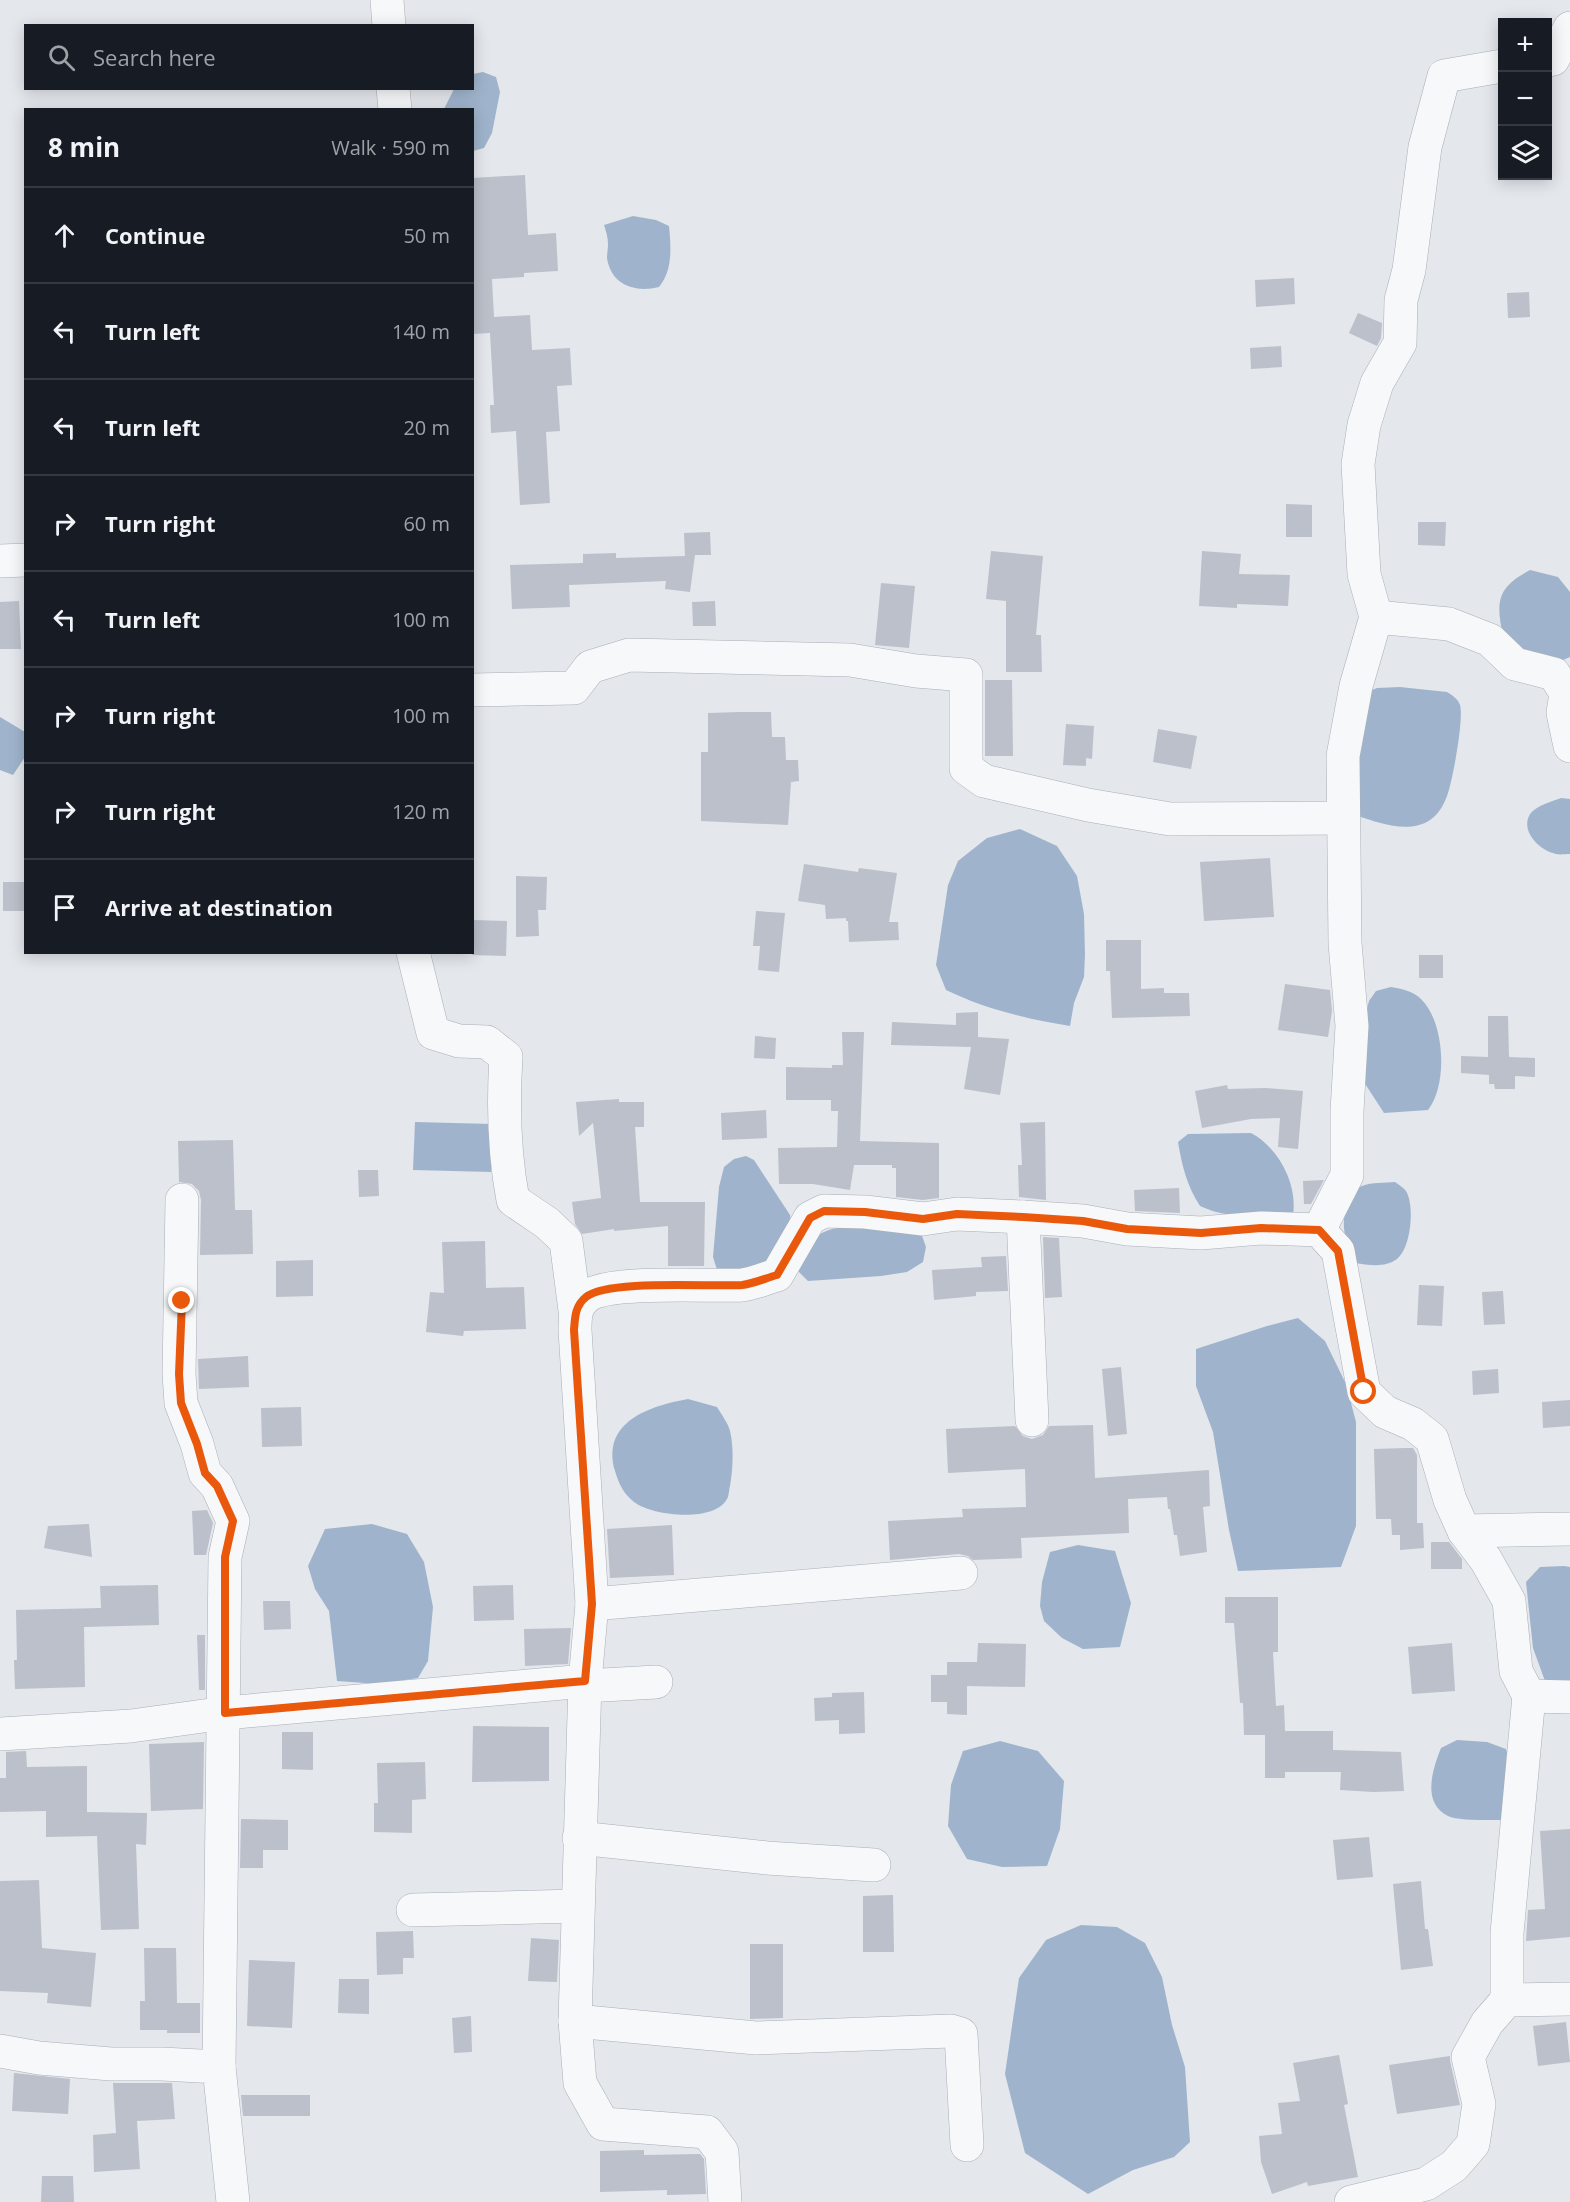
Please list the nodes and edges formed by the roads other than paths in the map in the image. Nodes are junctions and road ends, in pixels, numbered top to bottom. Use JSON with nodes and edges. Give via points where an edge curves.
{"nodes":[{"id":1,"x":387,"y":0,"type":"edge"},
{"id":2,"x":388,"y":24,"type":"edge"},
{"id":3,"x":1570,"y":28,"type":"edge"},
{"id":4,"x":1557,"y":61,"type":"edge"},
{"id":5,"x":1498,"y":67,"type":"edge"},
{"id":6,"x":393,"y":90,"type":"edge"},
{"id":7,"x":394,"y":108,"type":"edge"},
{"id":8,"x":24,"y":560,"type":"edge"},
{"id":9,"x":0,"y":561,"type":"edge"},
{"id":10,"x":1376,"y":617,"type":"junction"},
{"id":11,"x":474,"y":690,"type":"edge"},
{"id":12,"x":1570,"y":746,"type":"edge"},
{"id":13,"x":1343,"y":818,"type":"junction"},
{"id":14,"x":413,"y":954,"type":"edge"},
{"id":15,"x":182,"y":1200,"type":"dead end"},
{"id":16,"x":1023,"y":1217,"type":"junction"},
{"id":17,"x":1319,"y":1230,"type":"junction"},
{"id":18,"x":575,"y":1310,"type":"junction"},
{"id":19,"x":1032,"y":1420,"type":"dead end"},
{"id":20,"x":1570,"y":1529,"type":"edge"},
{"id":21,"x":1464,"y":1531,"type":"junction"},
{"id":22,"x":962,"y":1573,"type":"dead end"},
{"id":23,"x":592,"y":1604,"type":"junction"},
{"id":24,"x":656,"y":1682,"type":"dead end"},
{"id":25,"x":585,"y":1683,"type":"junction"},
{"id":26,"x":1529,"y":1696,"type":"junction"},
{"id":27,"x":1570,"y":1697,"type":"edge"},
{"id":28,"x":225,"y":1713,"type":"junction"},
{"id":29,"x":0,"y":1734,"type":"edge"},
{"id":30,"x":579,"y":1838,"type":"junction"},
{"id":31,"x":874,"y":1865,"type":"dead end"},
{"id":32,"x":577,"y":1906,"type":"junction"},
{"id":33,"x":413,"y":1910,"type":"dead end"},
{"id":34,"x":1507,"y":2000,"type":"junction"},
{"id":35,"x":1570,"y":2000,"type":"edge"},
{"id":36,"x":575,"y":2021,"type":"junction"},
{"id":37,"x":0,"y":2050,"type":"edge"},
{"id":38,"x":219,"y":2067,"type":"junction"},
{"id":39,"x":967,"y":2145,"type":"dead end"},
{"id":40,"x":233,"y":2202,"type":"edge"},
{"id":41,"x":725,"y":2202,"type":"edge"},
{"id":42,"x":1351,"y":2202,"type":"edge"}],
"edges":[{"from":1,"to":2,"type":"street"},
{"from":3,"to":4,"type":"street"},
{"from":5,"to":10,"type":"street","via":[[1444,76],[1425,147],[1409,270],[1401,300],[1400,344],[1377,382],[1358,464],[1364,574]]},
{"from":6,"to":7,"type":"street"},
{"from":8,"to":9,"type":"street"},
{"from":10,"to":12,"type":"street","via":[[1449,624],[1490,640],[1515,664],[1554,674],[1566,693],[1563,713]]},
{"from":10,"to":13,"type":"street","via":[[1356,686],[1343,756]]},
{"from":11,"to":13,"type":"street","via":[[574,687],[590,667],[629,656],[849,660],[966,675],[966,768],[984,782],[1170,819]]},
{"from":13,"to":17,"type":"street","via":[[1345,943],[1352,1026],[1347,1175]]},
{"from":14,"to":18,"type":"street","via":[[433,1033],[459,1041],[487,1042],[506,1057],[507,1169],[513,1200],[566,1241]]},
{"from":15,"to":28,"type":"street","via":[[181,1403],[205,1473],[217,1486],[233,1521],[225,1557]]},
{"from":16,"to":17,"type":"street","via":[[1201,1233],[1261,1228]]},
{"from":16,"to":18,"type":"street","via":[[957,1214],[923,1219],[824,1211],[810,1218],[777,1275],[744,1285],[610,1288],[586,1296]]},
{"from":16,"to":19,"type":"street"},
{"from":17,"to":21,"type":"street","via":[[1338,1251],[1364,1392],[1385,1412],[1413,1424],[1432,1438],[1450,1500]]},
{"from":18,"to":23,"type":"street"},
{"from":20,"to":21,"type":"street"},
{"from":21,"to":26,"type":"street","via":[[1509,1601],[1516,1671]]},
{"from":22,"to":23,"type":"street"},
{"from":23,"to":25,"type":"street"},
{"from":24,"to":25,"type":"street"},
{"from":25,"to":28,"type":"street"},
{"from":25,"to":30,"type":"street"},
{"from":26,"to":27,"type":"street"},
{"from":26,"to":34,"type":"street","via":[[1507,1933]]},
{"from":28,"to":29,"type":"street","via":[[131,1726]]},
{"from":28,"to":38,"type":"street"},
{"from":30,"to":31,"type":"street"},
{"from":30,"to":32,"type":"street"},
{"from":32,"to":33,"type":"street"},
{"from":32,"to":36,"type":"street"},
{"from":34,"to":35,"type":"street"},
{"from":34,"to":42,"type":"street","via":[[1487,2023],[1468,2057],[1479,2104],[1473,2144],[1454,2166],[1426,2184]]},
{"from":36,"to":39,"type":"street","via":[[756,2038],[951,2031],[961,2034]]},
{"from":36,"to":41,"type":"street","via":[[580,2083],[603,2124],[707,2132],[722,2152]]},
{"from":37,"to":38,"type":"street","via":[[39,2058],[111,2064]]},
{"from":38,"to":40,"type":"street"}]}
